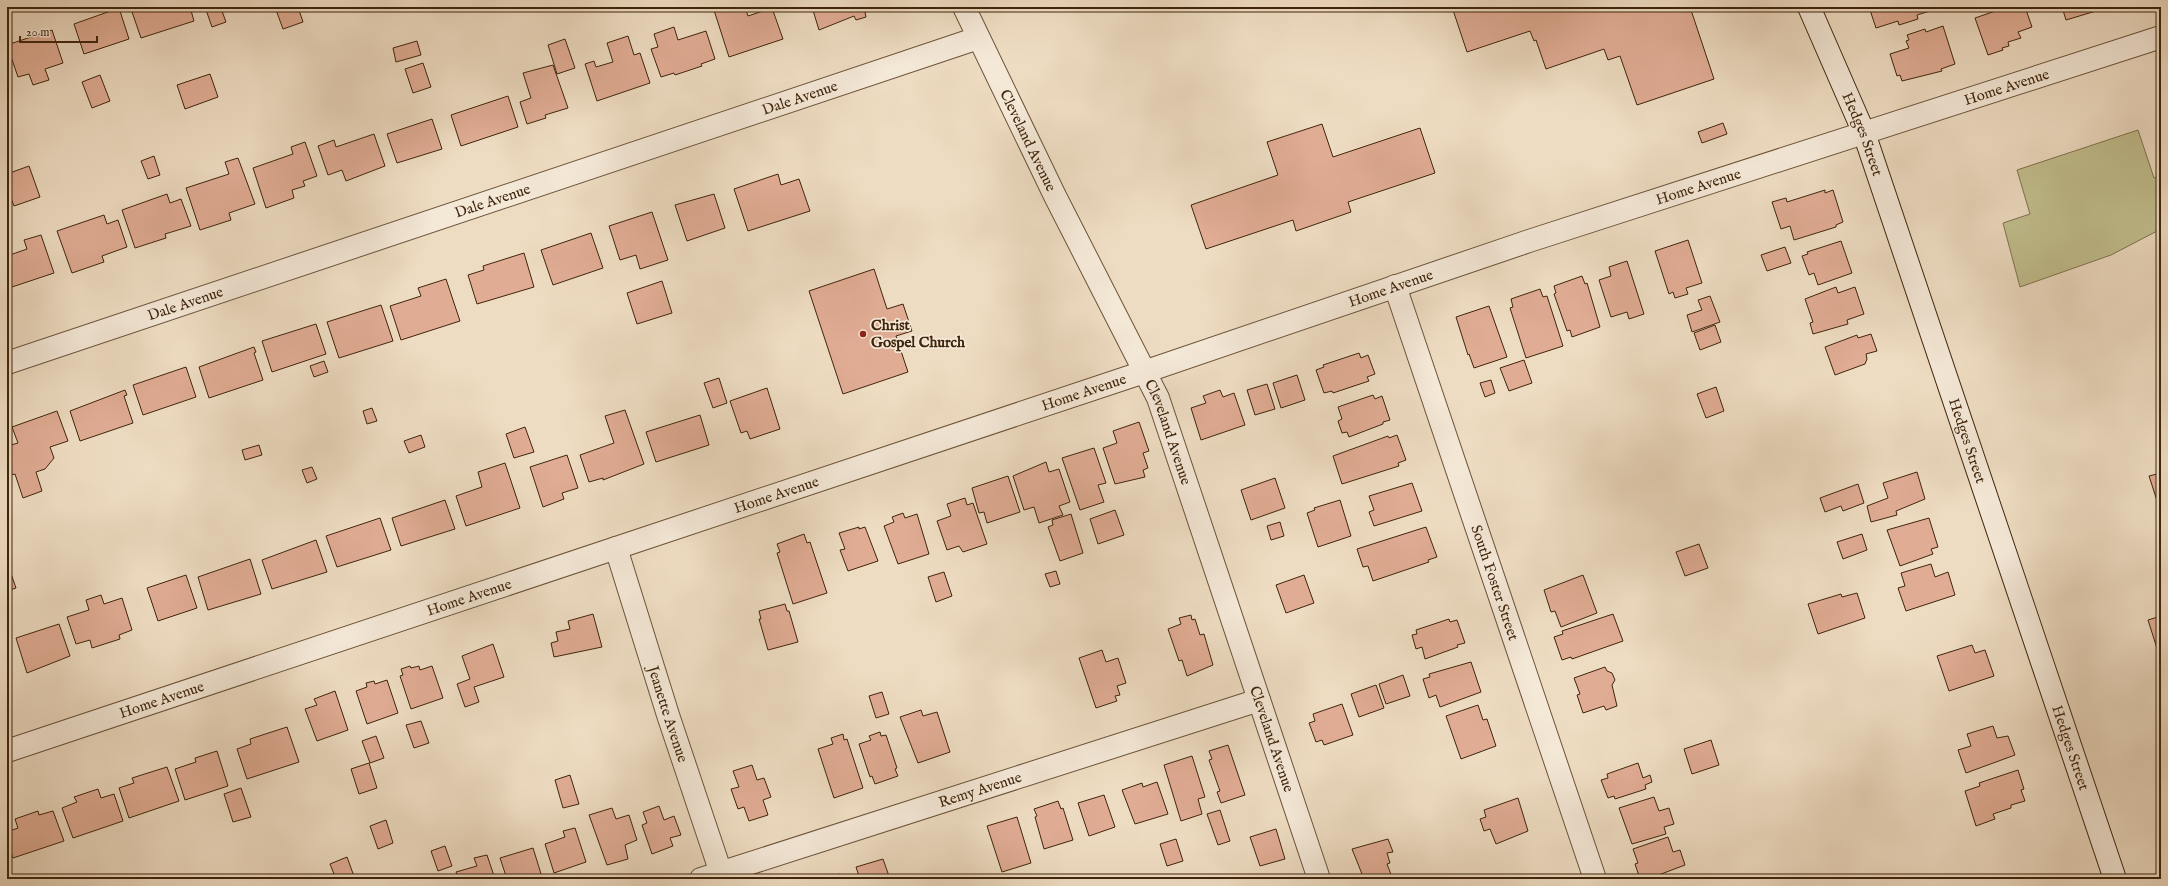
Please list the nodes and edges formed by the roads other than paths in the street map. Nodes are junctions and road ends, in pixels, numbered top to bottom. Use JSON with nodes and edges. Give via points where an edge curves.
{"nodes":[{"id":1,"x":964,"y":7,"type":"edge"},
{"id":2,"x":1809,"y":7,"type":"edge"},
{"id":3,"x":2161,"y":37,"type":"edge"},
{"id":4,"x":978,"y":38,"type":"junction"},
{"id":5,"x":1864,"y":133,"type":"junction"},
{"id":6,"x":1395,"y":286,"type":"junction"},
{"id":7,"x":7,"y":363,"type":"edge"},
{"id":8,"x":1144,"y":372,"type":"junction"},
{"id":9,"x":616,"y":548,"type":"junction"},
{"id":10,"x":1258,"y":700,"type":"junction"},
{"id":11,"x":7,"y":751,"type":"edge"},
{"id":12,"x":715,"y":877,"type":"edge"},
{"id":13,"x":1319,"y":879,"type":"edge"},
{"id":14,"x":1595,"y":879,"type":"edge"},
{"id":15,"x":2115,"y":879,"type":"edge"}],
"edges":[{"from":1,"to":4,"type":"street","name":"Cleveland Avenue"},
{"from":2,"to":5,"type":"street","name":"Hedges Street"},
{"from":3,"to":5,"type":"street","name":"Home Avenue"},
{"from":4,"to":7,"type":"street","name":"Dale Avenue"},
{"from":4,"to":8,"type":"street","name":"Cleveland Avenue"},
{"from":5,"to":6,"type":"street","name":"Home Avenue"},
{"from":5,"to":15,"type":"street","name":"Hedges Street"},
{"from":6,"to":8,"type":"street","name":"Home Avenue"},
{"from":6,"to":14,"type":"street","name":"South Foster Street"},
{"from":8,"to":9,"type":"street","name":"Home Avenue"},
{"from":8,"to":10,"type":"street","name":"Cleveland Avenue","via":[[1158,398]]},
{"from":9,"to":11,"type":"street","name":"Home Avenue"},
{"from":9,"to":12,"type":"street","name":"Jeanette Avenue"},
{"from":10,"to":12,"type":"street","name":"Remy Avenue"},
{"from":10,"to":13,"type":"street","name":"Cleveland Avenue"}]}
